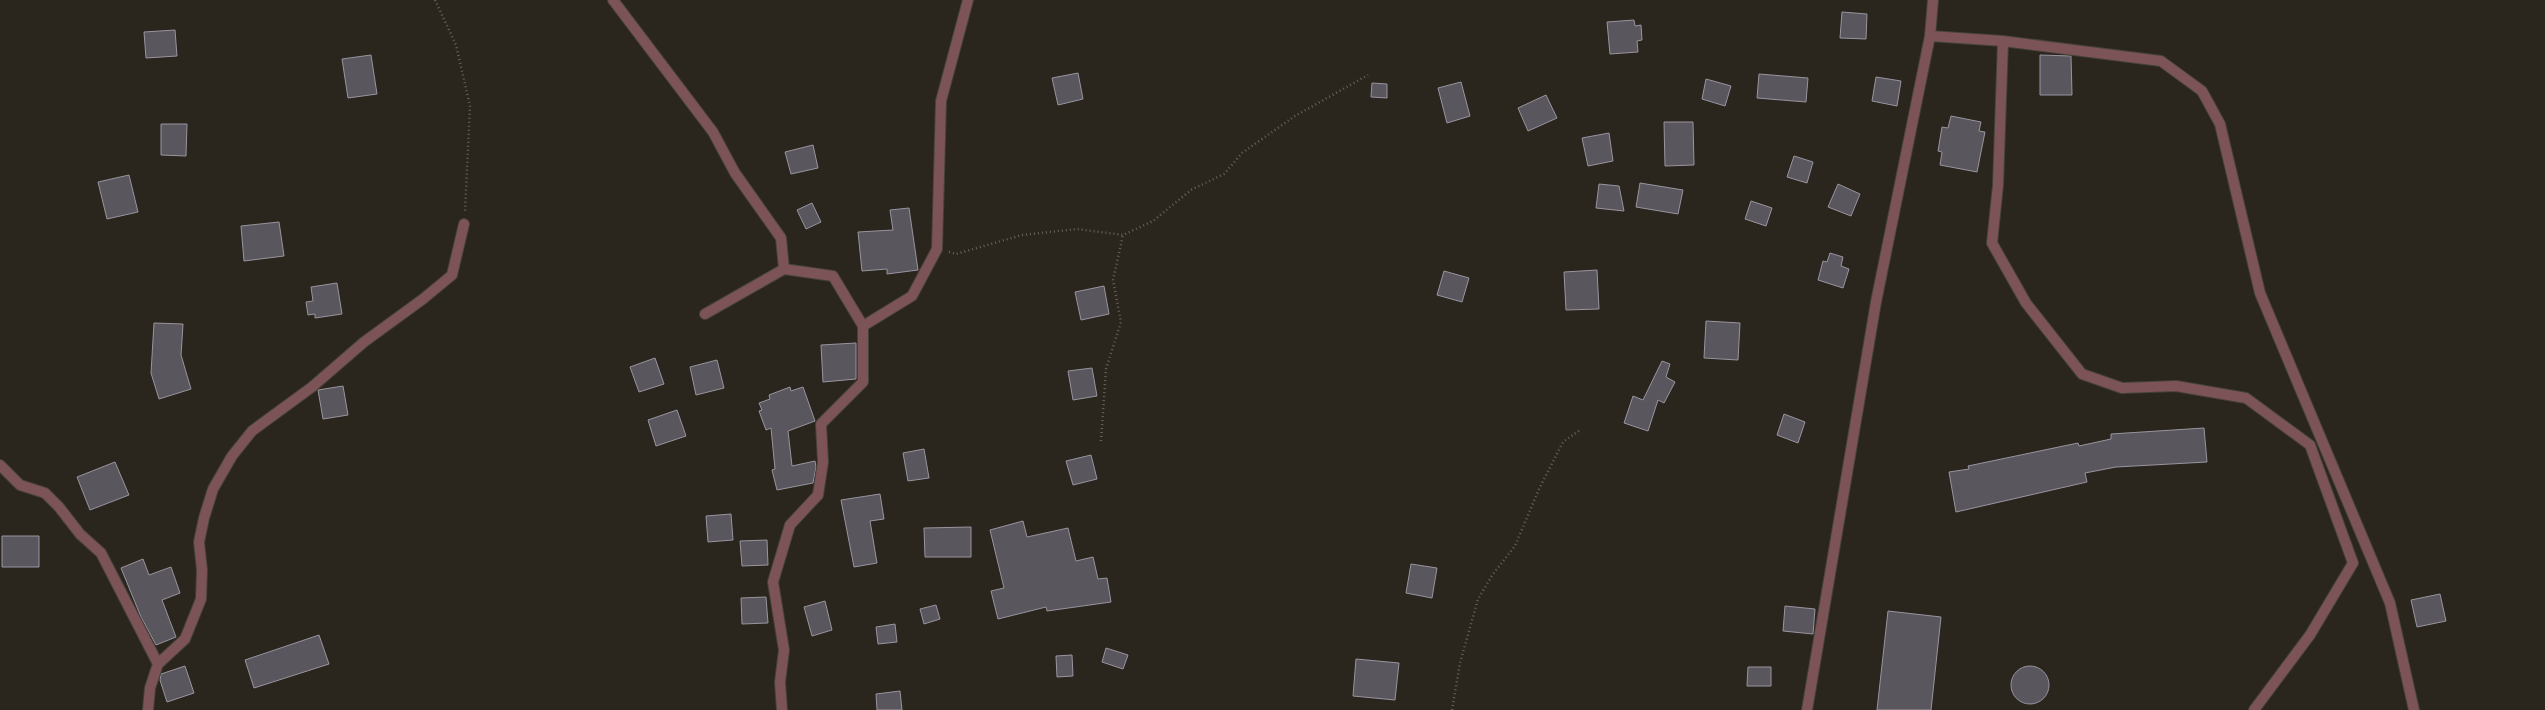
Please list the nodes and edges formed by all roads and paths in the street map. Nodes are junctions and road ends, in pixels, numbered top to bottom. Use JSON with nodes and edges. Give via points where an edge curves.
{"nodes":[{"id":1,"x":435,"y":0,"type":"edge"},
{"id":2,"x":613,"y":0,"type":"edge"},
{"id":3,"x":968,"y":0,"type":"edge"},
{"id":4,"x":1933,"y":0,"type":"edge"},
{"id":5,"x":1930,"y":36,"type":"junction"},
{"id":6,"x":2003,"y":41,"type":"junction"},
{"id":7,"x":1368,"y":74,"type":"dead end"},
{"id":8,"x":464,"y":224,"type":"joint"},
{"id":9,"x":1123,"y":235,"type":"junction"},
{"id":10,"x":937,"y":249,"type":"junction"},
{"id":11,"x":784,"y":269,"type":"junction"},
{"id":12,"x":705,"y":314,"type":"dead end"},
{"id":13,"x":864,"y":326,"type":"junction"},
{"id":14,"x":1580,"y":430,"type":"dead end"},
{"id":15,"x":1101,"y":441,"type":"dead end"},
{"id":16,"x":0,"y":465,"type":"edge"},
{"id":17,"x":158,"y":664,"type":"junction"},
{"id":18,"x":148,"y":710,"type":"edge"},
{"id":19,"x":782,"y":710,"type":"edge"},
{"id":20,"x":1452,"y":710,"type":"edge"},
{"id":21,"x":1807,"y":710,"type":"edge"},
{"id":22,"x":2254,"y":710,"type":"edge"},
{"id":23,"x":2414,"y":710,"type":"edge"}],
"edges":[{"from":1,"to":8,"type":"path","via":[[456,45],[470,106]]},
{"from":2,"to":11,"type":"street","via":[[713,132],[735,173],[781,238]]},
{"from":3,"to":10,"type":"street","via":[[941,101]]},
{"from":4,"to":5,"type":"street"},
{"from":5,"to":6,"type":"street"},
{"from":5,"to":21,"type":"street","via":[[1876,302],[1827,604]]},
{"from":6,"to":22,"type":"street","via":[[1999,178],[1992,243],[2026,303],[2082,374],[2122,388],[2176,386],[2246,398],[2310,445],[2353,563],[2310,635]]},
{"from":6,"to":23,"type":"street","via":[[2161,61],[2202,91],[2220,124],[2260,293],[2390,603]]},
{"from":7,"to":9,"type":"path","via":[[1295,116],[1242,152],[1224,174],[1191,190],[1153,221]]},
{"from":8,"to":17,"type":"street","via":[[452,275],[364,342],[312,387],[252,431],[232,456],[213,489],[201,530],[201,599],[185,639]]},
{"from":9,"to":10,"type":"path","via":[[1077,229],[1022,235],[956,254]]},
{"from":9,"to":15,"type":"path","via":[[1113,280],[1121,322],[1106,369]]},
{"from":10,"to":13,"type":"street","via":[[912,296]]},
{"from":11,"to":12,"type":"street"},
{"from":11,"to":13,"type":"street","via":[[833,276]]},
{"from":13,"to":19,"type":"street","via":[[863,382],[821,424],[823,462],[818,495],[790,525],[773,582],[784,650],[780,682]]},
{"from":14,"to":20,"type":"path","via":[[1563,442],[1539,489],[1515,546],[1493,574],[1478,599],[1460,663]]},
{"from":16,"to":17,"type":"street","via":[[20,485],[45,493],[80,534],[101,553]]},
{"from":17,"to":18,"type":"street","via":[[150,688]]}]}
